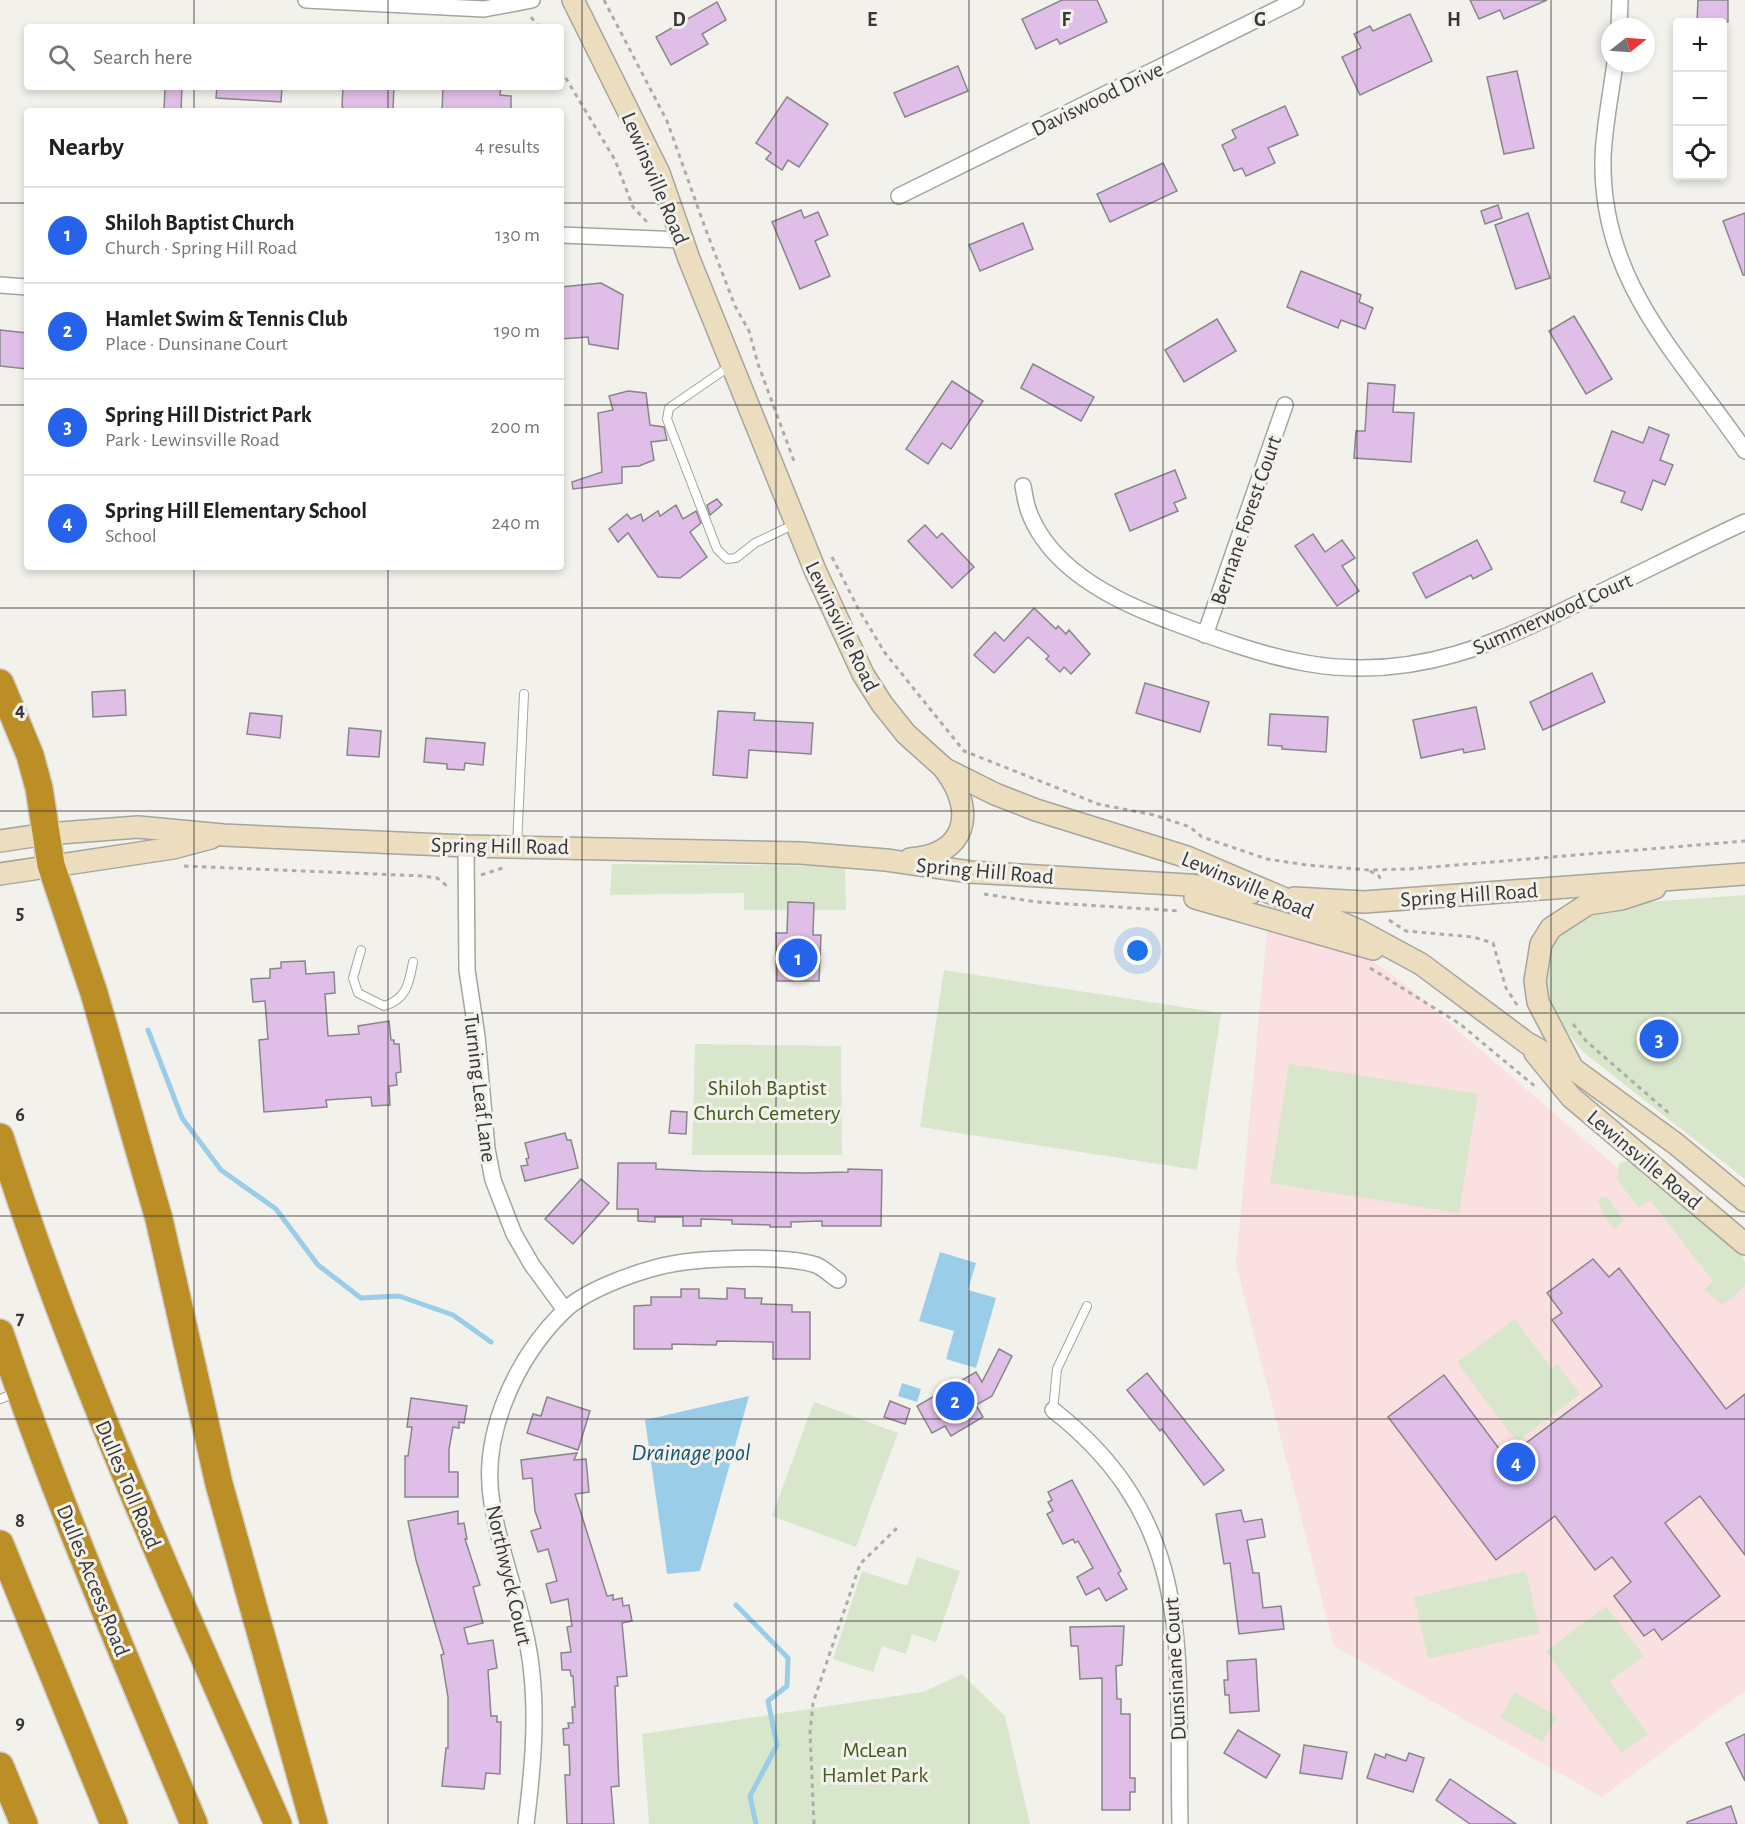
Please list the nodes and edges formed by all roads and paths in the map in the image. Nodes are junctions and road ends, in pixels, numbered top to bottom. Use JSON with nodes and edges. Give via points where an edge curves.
{"nodes":[{"id":1,"x":306,"y":0,"type":"edge"},
{"id":2,"x":532,"y":0,"type":"edge"},
{"id":3,"x":573,"y":0,"type":"edge"},
{"id":4,"x":604,"y":0,"type":"edge"},
{"id":5,"x":1296,"y":0,"type":"edge"},
{"id":6,"x":1620,"y":0,"type":"edge"},
{"id":7,"x":1619,"y":18,"type":"edge"},
{"id":8,"x":1614,"y":72,"type":"edge"},
{"id":9,"x":564,"y":75,"type":"edge"},
{"id":10,"x":899,"y":196,"type":"dead end"},
{"id":11,"x":564,"y":235,"type":"edge"},
{"id":12,"x":673,"y":240,"type":"junction"},
{"id":13,"x":0,"y":285,"type":"edge"},
{"id":14,"x":24,"y":287,"type":"edge"},
{"id":15,"x":732,"y":365,"type":"junction"},
{"id":16,"x":1285,"y":405,"type":"dead end"},
{"id":17,"x":1745,"y":451,"type":"edge"},
{"id":18,"x":796,"y":467,"type":"dead end"},
{"id":19,"x":1023,"y":486,"type":"dead end"},
{"id":20,"x":1745,"y":522,"type":"edge"},
{"id":21,"x":795,"y":524,"type":"junction"},
{"id":22,"x":831,"y":555,"type":"dead end"},
{"id":23,"x":1205,"y":634,"type":"junction"},
{"id":24,"x":0,"y":683,"type":"edge"},
{"id":25,"x":524,"y":694,"type":"dead end"},
{"id":26,"x":945,"y":769,"type":"junction"},
{"id":27,"x":47,"y":834,"type":"junction"},
{"id":28,"x":223,"y":835,"type":"junction"},
{"id":29,"x":0,"y":841,"type":"edge"},
{"id":30,"x":1745,"y":841,"type":"edge"},
{"id":31,"x":466,"y":846,"type":"junction"},
{"id":32,"x":515,"y":856,"type":"junction"},
{"id":33,"x":886,"y":860,"type":"junction"},
{"id":34,"x":51,"y":865,"type":"junction"},
{"id":35,"x":176,"y":866,"type":"dead end"},
{"id":36,"x":0,"y":874,"type":"edge"},
{"id":37,"x":1745,"y":874,"type":"edge"},
{"id":38,"x":1686,"y":877,"type":"junction"},
{"id":39,"x":466,"y":879,"type":"junction"},
{"id":40,"x":1103,"y":880,"type":"junction"},
{"id":41,"x":983,"y":893,"type":"dead end"},
{"id":42,"x":1277,"y":897,"type":"junction"},
{"id":43,"x":1190,"y":911,"type":"dead end"},
{"id":44,"x":361,"y":950,"type":"dead end"},
{"id":45,"x":413,"y":962,"type":"dead end"},
{"id":46,"x":1363,"y":964,"type":"dead end"},
{"id":47,"x":1421,"y":964,"type":"junction"},
{"id":48,"x":1527,"y":1043,"type":"junction"},
{"id":49,"x":1572,"y":1068,"type":"junction"},
{"id":50,"x":1540,"y":1091,"type":"dead end"},
{"id":51,"x":0,"y":1137,"type":"edge"},
{"id":52,"x":1623,"y":1142,"type":"junction"},
{"id":53,"x":1676,"y":1144,"type":"junction"},
{"id":54,"x":1745,"y":1200,"type":"edge"},
{"id":55,"x":1745,"y":1244,"type":"edge"},
{"id":56,"x":838,"y":1280,"type":"dead end"},
{"id":57,"x":1087,"y":1306,"type":"dead end"},
{"id":58,"x":566,"y":1310,"type":"junction"},
{"id":59,"x":0,"y":1333,"type":"edge"},
{"id":60,"x":10,"y":1395,"type":"edge"},
{"id":61,"x":1053,"y":1410,"type":"joint"},
{"id":62,"x":898,"y":1527,"type":"dead end"},
{"id":63,"x":0,"y":1545,"type":"edge"},
{"id":64,"x":0,"y":1766,"type":"edge"},
{"id":65,"x":193,"y":1823,"type":"edge"},
{"id":66,"x":24,"y":1824,"type":"edge"},
{"id":67,"x":114,"y":1824,"type":"edge"},
{"id":68,"x":278,"y":1824,"type":"edge"},
{"id":69,"x":314,"y":1824,"type":"edge"},
{"id":70,"x":526,"y":1824,"type":"edge"},
{"id":71,"x":814,"y":1824,"type":"edge"},
{"id":72,"x":1180,"y":1824,"type":"edge"}],
"edges":[{"from":1,"to":2,"type":"street","via":[[484,9]]},
{"from":3,"to":12,"type":"main road","name":"Lewinsville Road","via":[[659,173]]},
{"from":4,"to":18,"type":"path","via":[[667,121],[727,285],[749,331]]},
{"from":5,"to":10,"type":"street","name":"Daviswood Drive"},
{"from":6,"to":7,"type":"street"},
{"from":8,"to":17,"type":"street","via":[[1603,157],[1611,225],[1621,261],[1652,324]]},
{"from":9,"to":12,"type":"path","via":[[615,160],[633,207]]},
{"from":11,"to":12,"type":"street"},
{"from":12,"to":15,"type":"main road","name":"Lewinsville Road"},
{"from":13,"to":14,"type":"street"},
{"from":15,"to":21,"type":"main road","name":"Lewinsville Road"},
{"from":15,"to":21,"type":"lane","via":[[669,408],[667,419],[717,549],[727,560],[736,558],[755,543]]},
{"from":16,"to":23,"type":"street","name":"Bernane Forest Court"},
{"from":19,"to":23,"type":"street","name":"Summerwood Court","via":[[1029,514],[1040,536],[1071,570],[1119,600]]},
{"from":20,"to":23,"type":"street","name":"Summerwood Court","via":[[1519,633],[1450,657],[1373,668],[1306,663]]},
{"from":21,"to":26,"type":"main road","name":"Lewinsville Road","via":[[863,674],[906,734]]},
{"from":22,"to":30,"type":"path","via":[[885,653],[964,751],[1098,804],[1154,815],[1190,827],[1202,837],[1267,859],[1307,866],[1408,869]]},
{"from":24,"to":27,"type":"highway","via":[[30,755]]},
{"from":25,"to":32,"type":"lane"},
{"from":26,"to":33,"type":"main road","via":[[964,807],[964,822],[958,835],[936,855]]},
{"from":26,"to":42,"type":"main road","name":"Lewinsville Road","via":[[1036,810],[1169,851]]},
{"from":27,"to":28,"type":"main road","name":"Spring Hill Road","via":[[138,828]]},
{"from":27,"to":29,"type":"main road","name":"Spring Hill Road"},
{"from":27,"to":34,"type":"highway"},
{"from":28,"to":31,"type":"main road","name":"Spring Hill Road"},
{"from":28,"to":34,"type":"main road","name":"Spring Hill Road","via":[[173,848]]},
{"from":31,"to":32,"type":"main road","name":"Spring Hill Road"},
{"from":31,"to":39,"type":"street","name":"Turning Leaf Lane"},
{"from":32,"to":33,"type":"main road","name":"Spring Hill Road","via":[[790,852]]},
{"from":32,"to":39,"type":"path"},
{"from":33,"to":40,"type":"main road","name":"Spring Hill Road","via":[[960,871]]},
{"from":34,"to":36,"type":"main road","name":"Spring Hill Road"},
{"from":34,"to":69,"type":"highway","via":[[94,993],[159,1219],[219,1484]]},
{"from":35,"to":39,"type":"path","via":[[412,875],[437,878],[446,885]]},
{"from":37,"to":38,"type":"main road","name":"Spring Hill Road"},
{"from":38,"to":42,"type":"main road","name":"Spring Hill Road","via":[[1365,902]]},
{"from":38,"to":49,"type":"main road","via":[[1621,899],[1588,904],[1551,928],[1540,944],[1535,981],[1538,1002]]},
{"from":39,"to":58,"type":"street","name":"Turning Leaf Lane","via":[[467,970],[493,1180],[518,1242]]},
{"from":40,"to":42,"type":"main road","name":"Spring Hill Road","via":[[1189,885]]},
{"from":40,"to":47,"type":"main road","via":[[1217,903]]},
{"from":41,"to":43,"type":"path","via":[[1037,902]]},
{"from":42,"to":47,"type":"main road","name":"Lewinsville Road","via":[[1360,931]]},
{"from":44,"to":45,"type":"lane","via":[[353,978],[358,993],[384,1006],[398,1002],[408,987]]},
{"from":46,"to":50,"type":"path","via":[[1460,1024]]},
{"from":47,"to":48,"type":"main road","name":"Lewinsville Road"},
{"from":48,"to":49,"type":"main road","name":"Lewinsville Road"},
{"from":48,"to":52,"type":"main road","name":"Lewinsville Road","via":[[1571,1097]]},
{"from":49,"to":53,"type":"main road","name":"Lewinsville Road"},
{"from":51,"to":68,"type":"highway","name":"Dulles Toll Road","via":[[63,1321],[114,1451]]},
{"from":52,"to":53,"type":"main road","via":[[1648,1136]]},
{"from":52,"to":55,"type":"main road","name":"Lewinsville Road"},
{"from":53,"to":54,"type":"main road","name":"Lewinsville Road"},
{"from":56,"to":58,"type":"street","name":"Northwyck Court","via":[[817,1266],[797,1262],[678,1262],[622,1280]]},
{"from":57,"to":61,"type":"lane","via":[[1057,1369]]},
{"from":58,"to":70,"type":"street","name":"Northwyck Court","via":[[518,1372],[503,1406],[492,1448],[491,1501],[532,1674],[533,1761]]},
{"from":59,"to":60,"type":"highway","name":"Dulles Access Road"},
{"from":60,"to":65,"type":"highway","name":"Dulles Access Road"},
{"from":61,"to":72,"type":"street","name":"Dunsinane Court","via":[[1095,1447],[1119,1475],[1139,1504],[1162,1558],[1176,1626]]},
{"from":62,"to":71,"type":"path","via":[[860,1564],[813,1703],[810,1733]]},
{"from":63,"to":67,"type":"highway"},
{"from":64,"to":66,"type":"highway"}]}
